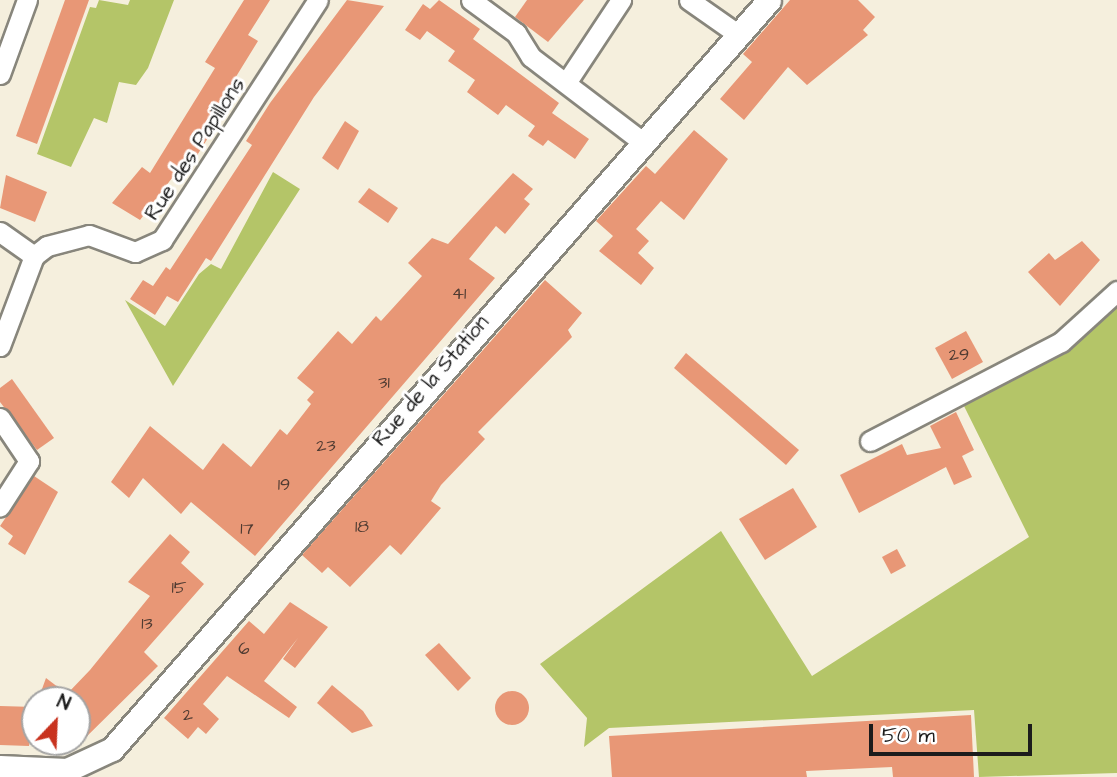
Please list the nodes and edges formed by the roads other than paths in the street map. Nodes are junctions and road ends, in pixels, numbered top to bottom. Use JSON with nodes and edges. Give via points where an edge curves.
{"nodes":[{"id":1,"x":27,"y":0,"type":"edge"},
{"id":2,"x":318,"y":0,"type":"edge"},
{"id":3,"x":471,"y":0,"type":"edge"},
{"id":4,"x":621,"y":0,"type":"edge"},
{"id":5,"x":689,"y":0,"type":"edge"},
{"id":6,"x":769,"y":0,"type":"edge"},
{"id":7,"x":739,"y":35,"type":"junction"},
{"id":8,"x":0,"y":74,"type":"edge"},
{"id":9,"x":566,"y":83,"type":"junction"},
{"id":10,"x":645,"y":144,"type":"junction"},
{"id":11,"x":0,"y":232,"type":"edge"},
{"id":12,"x":34,"y":256,"type":"junction"},
{"id":13,"x":1117,"y":291,"type":"edge"},
{"id":14,"x":0,"y":346,"type":"edge"},
{"id":15,"x":0,"y":418,"type":"edge"},
{"id":16,"x":870,"y":441,"type":"dead end"},
{"id":17,"x":0,"y":506,"type":"edge"},
{"id":18,"x":0,"y":767,"type":"edge"}],
"edges":[{"from":1,"to":8,"type":"street"},
{"from":2,"to":12,"type":"street","name":"Rue des Papillons","via":[[163,240],[135,252],[77,235]]},
{"from":3,"to":9,"type":"street","via":[[508,25],[531,57]]},
{"from":4,"to":9,"type":"street"},
{"from":5,"to":7,"type":"street"},
{"from":6,"to":7,"type":"street","name":"Rue de la Station"},
{"from":7,"to":10,"type":"street","name":"Rue de la Station"},
{"from":9,"to":10,"type":"street"},
{"from":10,"to":18,"type":"street","name":"Rue de la Station","via":[[144,714],[95,762],[67,770]]},
{"from":11,"to":12,"type":"street"},
{"from":12,"to":14,"type":"street"},
{"from":13,"to":16,"type":"street","via":[[1061,342]]},
{"from":15,"to":17,"type":"street","via":[[29,461]]}]}
